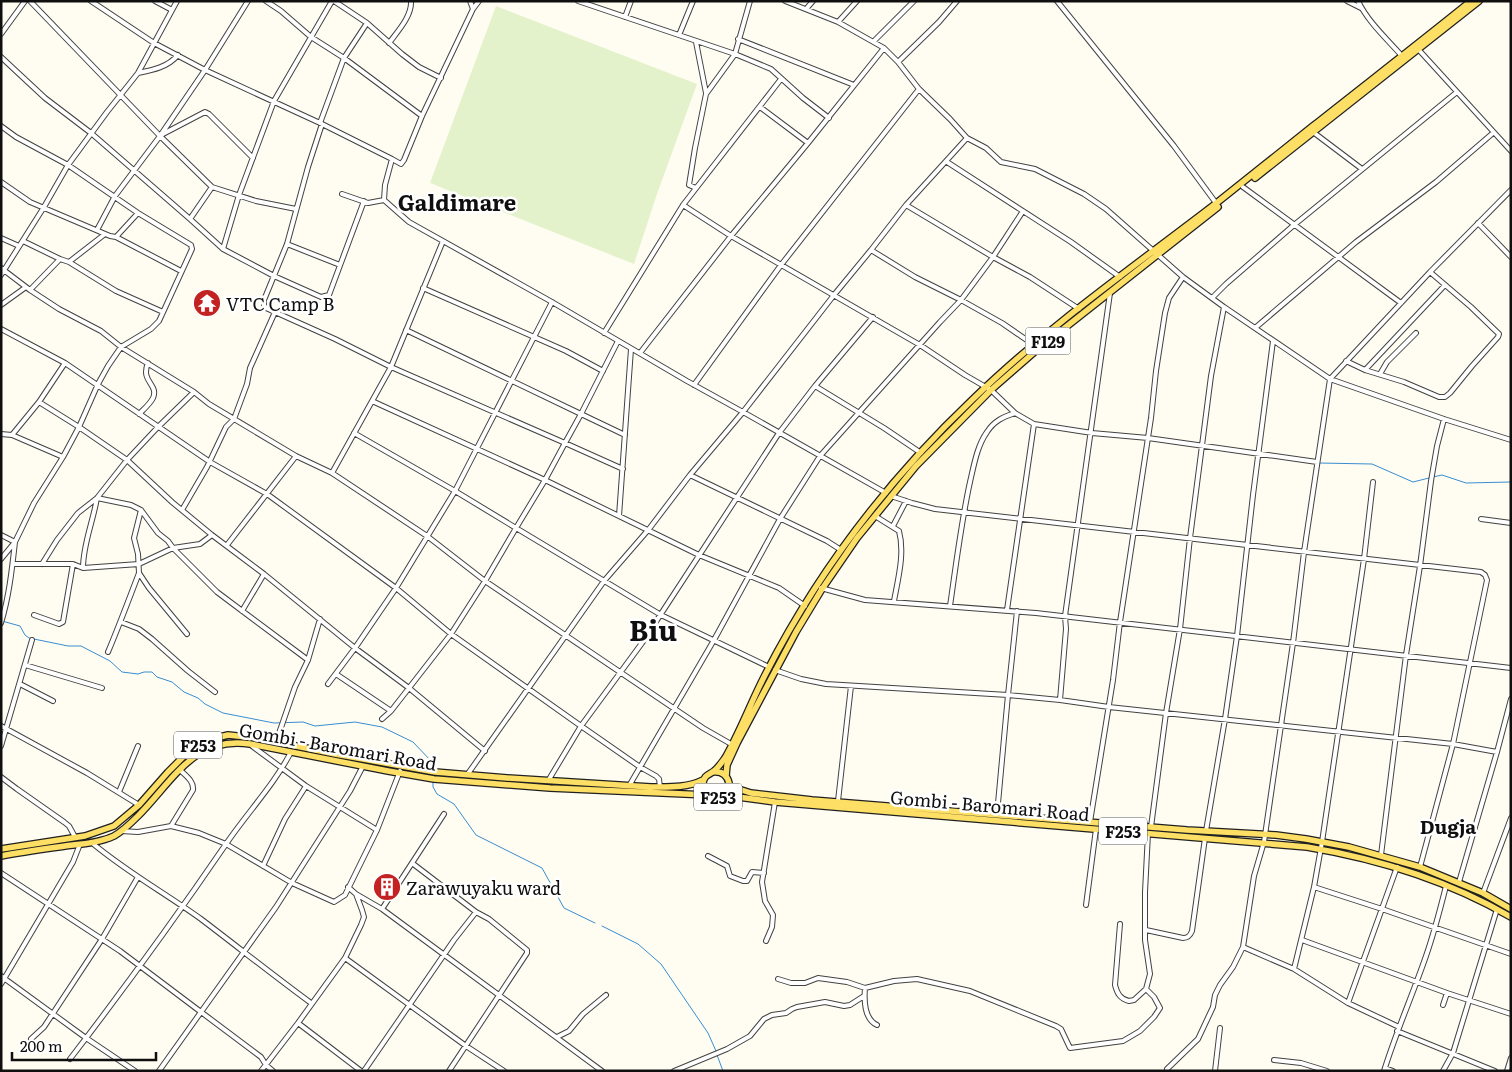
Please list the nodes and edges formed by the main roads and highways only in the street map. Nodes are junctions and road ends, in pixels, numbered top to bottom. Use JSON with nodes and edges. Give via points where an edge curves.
{"nodes":[{"id":1,"x":1471,"y":1,"type":"edge"},
{"id":2,"x":1479,"y":1,"type":"edge"},
{"id":3,"x":1417,"y":47,"type":"junction"},
{"id":4,"x":1155,"y":253,"type":"junction"},
{"id":5,"x":989,"y":388,"type":"junction"},
{"id":6,"x":889,"y":494,"type":"junction"},
{"id":7,"x":820,"y":588,"type":"junction"},
{"id":8,"x":772,"y":669,"type":"junction"},
{"id":9,"x":713,"y":772,"type":"junction"},
{"id":10,"x":425,"y":774,"type":"junction"},
{"id":11,"x":435,"y":775,"type":"junction"},
{"id":12,"x":726,"y":776,"type":"junction"},
{"id":13,"x":704,"y":780,"type":"junction"},
{"id":14,"x":728,"y":786,"type":"junction"},
{"id":15,"x":708,"y":795,"type":"junction"},
{"id":16,"x":723,"y":795,"type":"junction"},
{"id":17,"x":979,"y":816,"type":"junction"},
{"id":18,"x":1206,"y":835,"type":"junction"},
{"id":19,"x":1320,"y":846,"type":"junction"},
{"id":20,"x":1,"y":849,"type":"edge"},
{"id":21,"x":1,"y":856,"type":"edge"},
{"id":22,"x":1511,"y":909,"type":"edge"},
{"id":23,"x":1511,"y":917,"type":"edge"}],
"edges":[{"from":1,"to":3,"type":"main road","number":"F129"},
{"from":2,"to":3,"type":"main road","number":"F129"},
{"from":3,"to":4,"type":"main road","number":"F129","via":[[1314,132]]},
{"from":3,"to":4,"type":"main road","number":"F129"},
{"from":4,"to":5,"type":"main road","number":"F129"},
{"from":4,"to":5,"type":"main road","number":"F129","via":[[1034,345]]},
{"from":5,"to":6,"type":"main road","number":"F129"},
{"from":5,"to":6,"type":"main road","number":"F129","via":[[920,453]]},
{"from":6,"to":7,"type":"main road","number":"F129"},
{"from":6,"to":7,"type":"main road","number":"F129","via":[[841,550]]},
{"from":7,"to":8,"type":"main road","number":"F129"},
{"from":7,"to":8,"type":"main road","number":"F129","via":[[805,606]]},
{"from":8,"to":9,"type":"main road","number":"F129","via":[[725,757]]},
{"from":8,"to":12,"type":"main road","number":"F129","via":[[731,754]]},
{"from":9,"to":12,"type":"main road","number":"F253"},
{"from":9,"to":13,"type":"main road","number":"F253"},
{"from":10,"to":11,"type":"main road","name":"Gombi - Baromari Road","number":"F253"},
{"from":10,"to":20,"type":"main road","name":"Gombi - Baromari Road","number":"F253","via":[[228,735],[198,745],[114,826],[94,834]]},
{"from":10,"to":21,"type":"main road","name":"Gombi - Baromari Road","number":"F253","via":[[400,773],[238,742],[217,745],[198,754],[121,831],[108,838]]},
{"from":11,"to":13,"type":"main road","name":"Gombi - Baromari Road","number":"F253","via":[[660,787],[692,785]]},
{"from":11,"to":15,"type":"main road","name":"Gombi - Baromari Road","number":"F253","via":[[550,788]]},
{"from":12,"to":14,"type":"main road","number":"F253"},
{"from":13,"to":15,"type":"main road","number":"F253","via":[[703,788]]},
{"from":14,"to":16,"type":"main road","number":"F253"},
{"from":14,"to":17,"type":"main road","name":"Gombi - Baromari Road","number":"F253","via":[[751,793]]},
{"from":15,"to":16,"type":"main road","number":"F253","via":[[715,798]]},
{"from":16,"to":17,"type":"main road","name":"Gombi - Baromari Road","number":"F253","via":[[775,802]]},
{"from":17,"to":18,"type":"main road","name":"Gombi - Baromari Road","number":"F253","via":[[1096,829]]},
{"from":17,"to":18,"type":"main road","name":"Gombi - Baromari Road","number":"F253","via":[[997,814]]},
{"from":18,"to":19,"type":"main road","name":"Gombi - Baromari Road","number":"F253"},
{"from":18,"to":19,"type":"main road","name":"Gombi - Baromari Road","number":"F253","via":[[1264,834],[1306,839]]},
{"from":19,"to":22,"type":"main road","name":"Gombi - Baromari Road","number":"F253","via":[[1381,855],[1420,867]]},
{"from":19,"to":23,"type":"main road","name":"Gombi - Baromari Road","number":"F253","via":[[1397,867]]}]}
